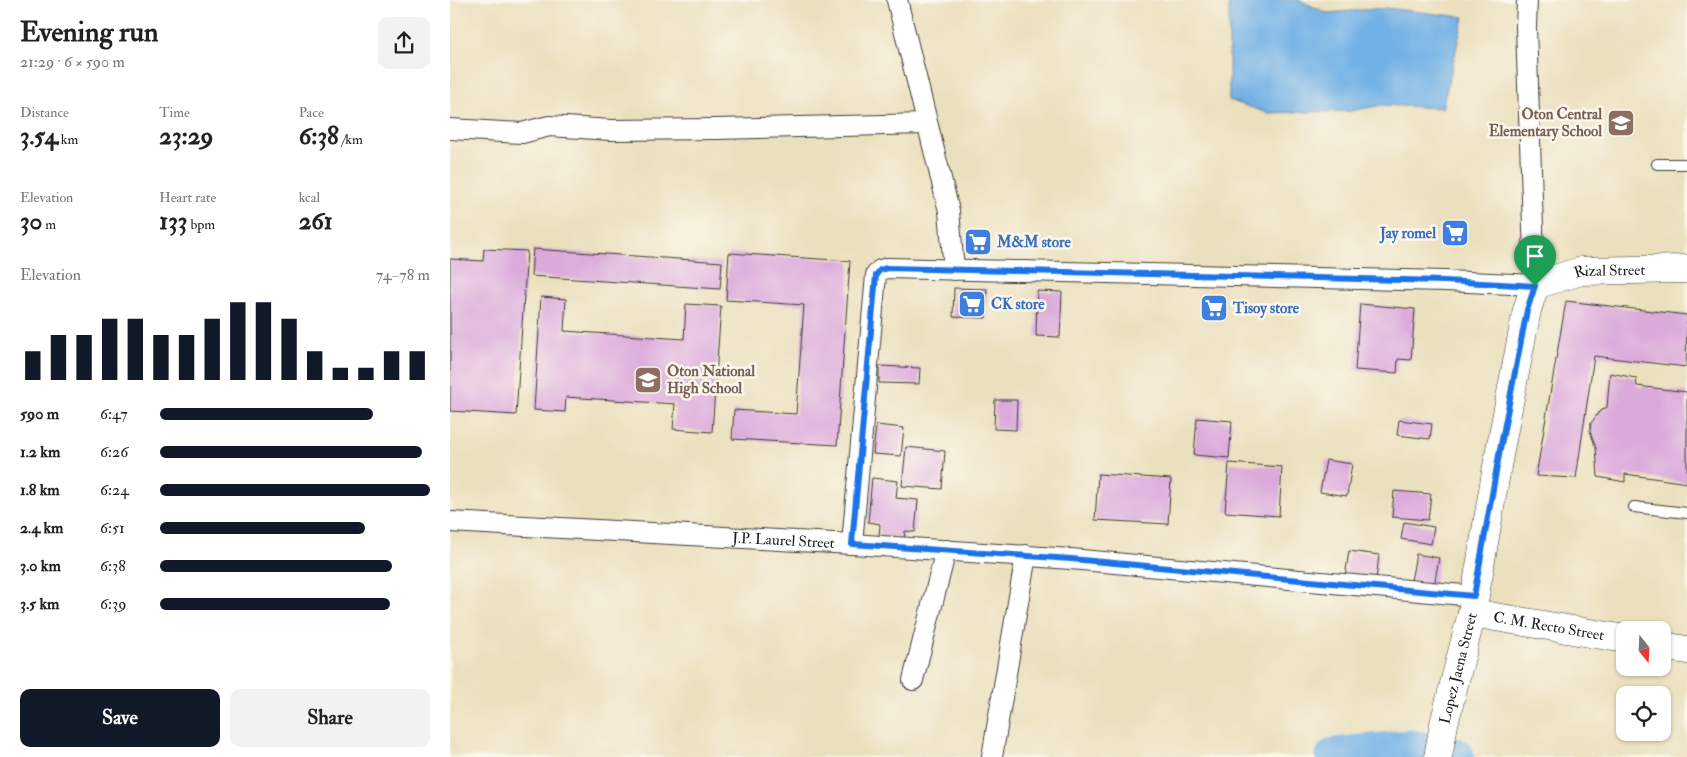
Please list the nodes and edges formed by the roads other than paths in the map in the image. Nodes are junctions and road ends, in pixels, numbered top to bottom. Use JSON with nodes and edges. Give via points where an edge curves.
{"nodes":[{"id":1,"x":897,"y":0,"type":"edge"},
{"id":2,"x":1527,"y":0,"type":"edge"},
{"id":3,"x":927,"y":124,"type":"junction"},
{"id":4,"x":450,"y":129,"type":"edge"},
{"id":5,"x":1657,"y":164,"type":"dead end"},
{"id":6,"x":1687,"y":164,"type":"edge"},
{"id":7,"x":1687,"y":269,"type":"edge"},
{"id":8,"x":954,"y":270,"type":"junction"},
{"id":9,"x":1535,"y":286,"type":"junction"},
{"id":10,"x":1634,"y":507,"type":"dead end"},
{"id":11,"x":1687,"y":513,"type":"edge"},
{"id":12,"x":450,"y":522,"type":"edge"},
{"id":13,"x":852,"y":544,"type":"junction"},
{"id":14,"x":946,"y":550,"type":"junction"},
{"id":15,"x":1026,"y":555,"type":"junction"},
{"id":16,"x":1473,"y":605,"type":"junction"},
{"id":17,"x":1616,"y":637,"type":"edge"},
{"id":18,"x":1671,"y":647,"type":"edge"},
{"id":19,"x":1687,"y":650,"type":"edge"},
{"id":20,"x":913,"y":680,"type":"dead end"},
{"id":21,"x":992,"y":757,"type":"edge"},
{"id":22,"x":1438,"y":757,"type":"edge"}],
"edges":[{"from":1,"to":3,"type":"street"},
{"from":2,"to":9,"type":"street"},
{"from":3,"to":4,"type":"street","via":[[611,130],[549,126],[522,133]]},
{"from":3,"to":8,"type":"street","via":[[949,211]]},
{"from":5,"to":6,"type":"lane"},
{"from":7,"to":9,"type":"main road","name":"Rizal Street","via":[[1581,271]]},
{"from":8,"to":9,"type":"street","via":[[1445,281]]},
{"from":8,"to":13,"type":"street","via":[[887,268],[876,275]]},
{"from":9,"to":16,"type":"main road","name":"Lopez Jaena Street","via":[[1527,310]]},
{"from":10,"to":11,"type":"lane"},
{"from":12,"to":13,"type":"street","name":"J.P. Laurel Street"},
{"from":13,"to":14,"type":"street","name":"J.P. Laurel Street"},
{"from":14,"to":15,"type":"street","name":"J.P. Laurel Street"},
{"from":14,"to":20,"type":"street"},
{"from":15,"to":16,"type":"street","name":"J.P. Laurel Street"},
{"from":15,"to":21,"type":"street"},
{"from":16,"to":17,"type":"main road","name":"C. M. Recto Street"},
{"from":16,"to":22,"type":"main road","name":"Lopez Jaena Street"},
{"from":18,"to":19,"type":"main road"}]}
